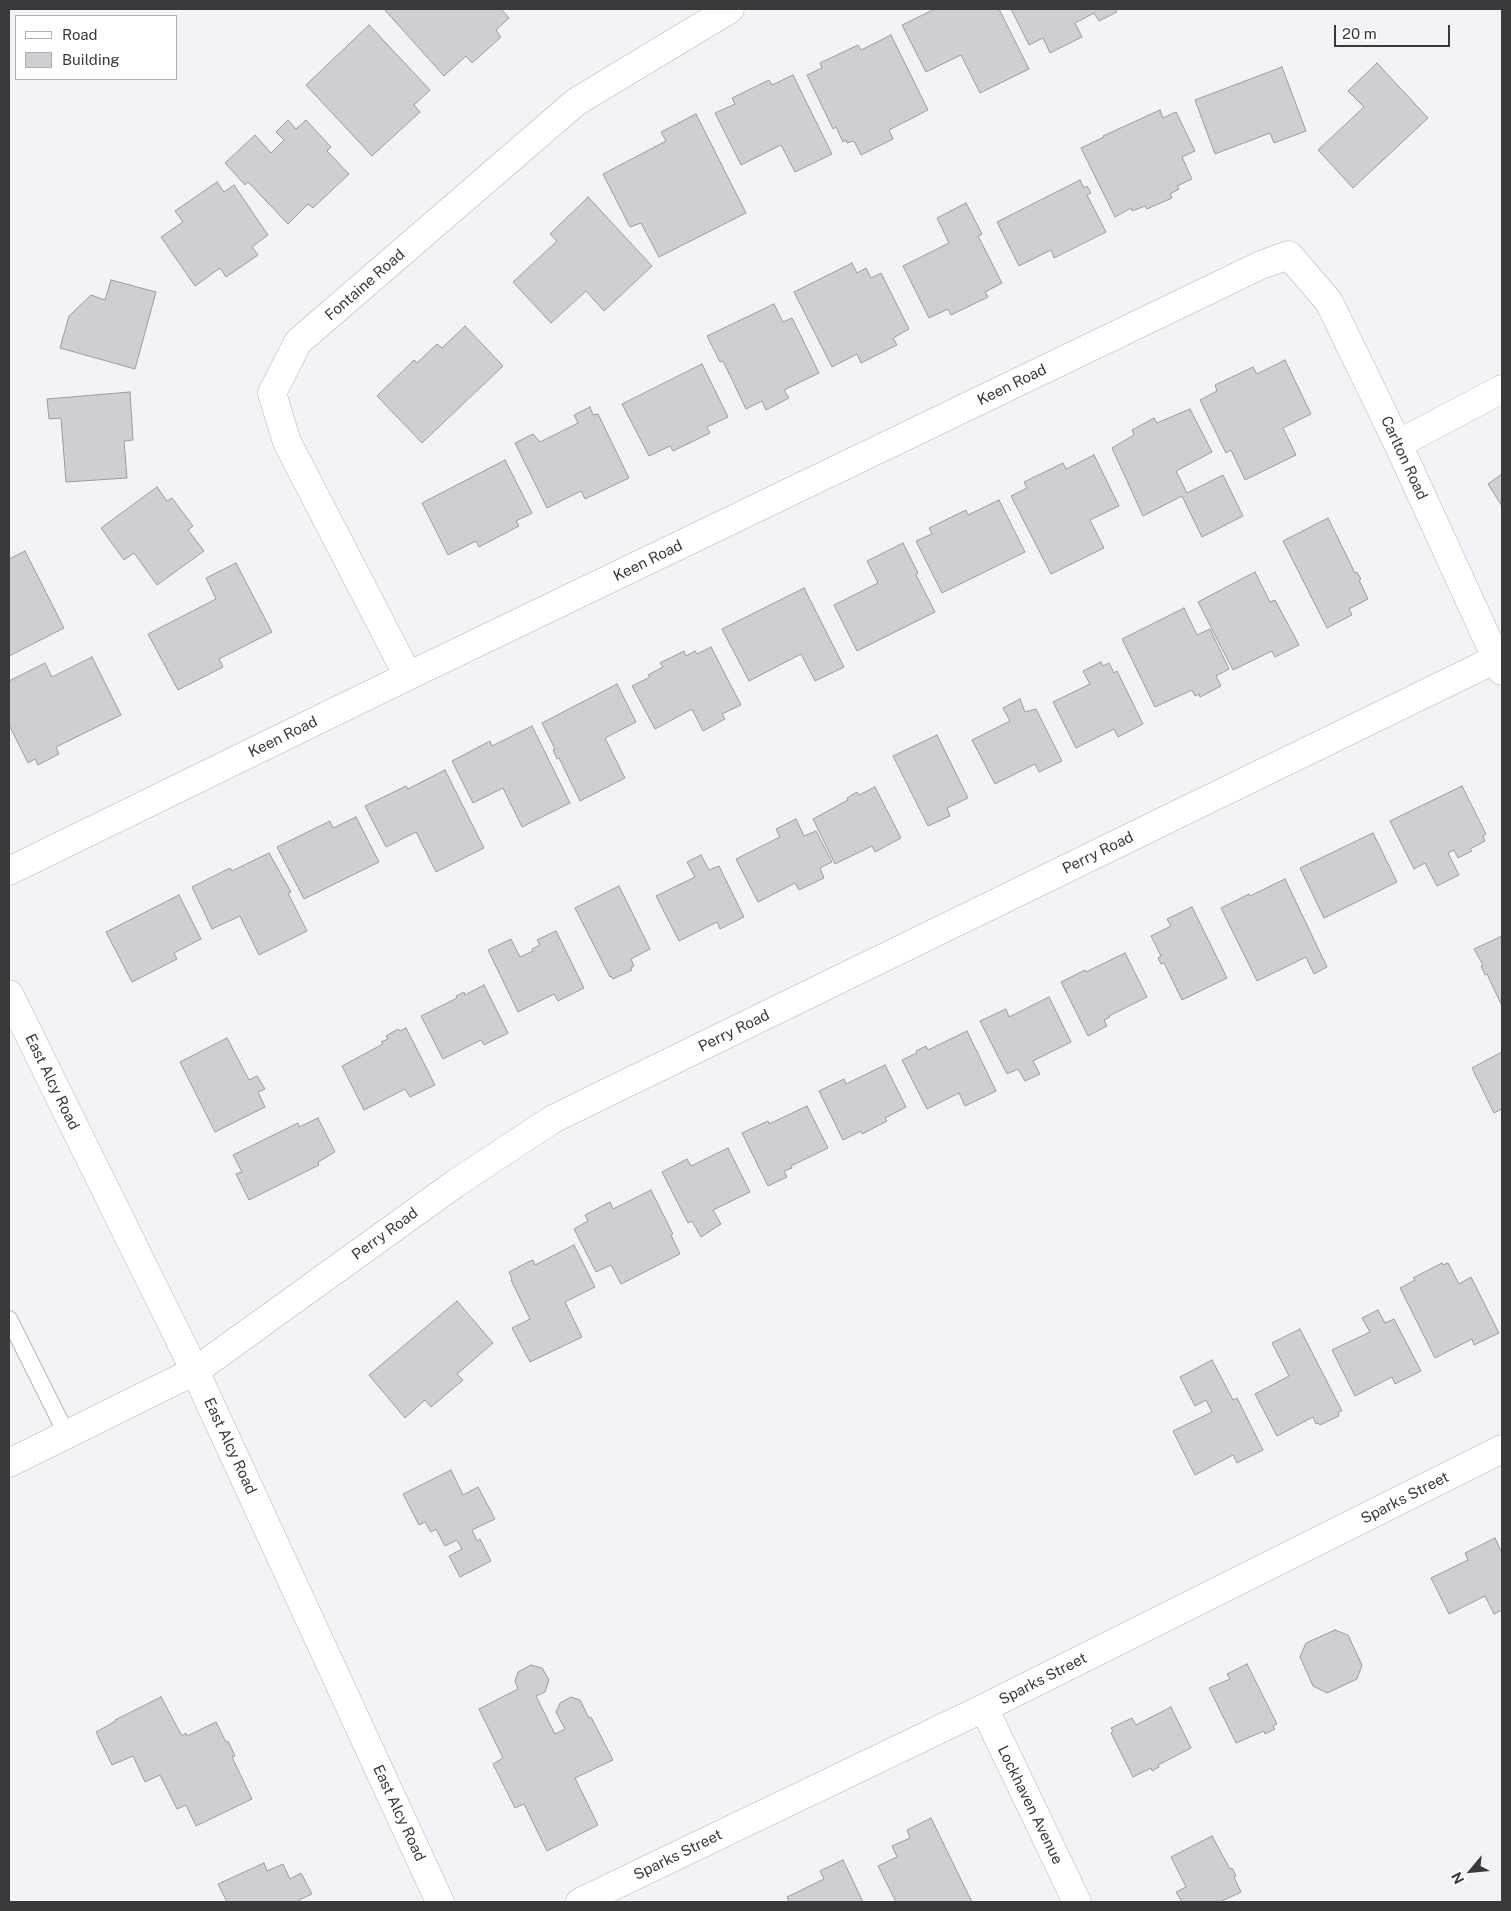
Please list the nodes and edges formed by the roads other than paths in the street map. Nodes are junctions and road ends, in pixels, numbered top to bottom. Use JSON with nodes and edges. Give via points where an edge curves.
{"nodes":[{"id":1,"x":730,"y":9,"type":"edge"},
{"id":2,"x":1289,"y":255,"type":"joint"},
{"id":3,"x":1502,"y":389,"type":"edge"},
{"id":4,"x":1398,"y":444,"type":"junction"},
{"id":5,"x":1499,"y":665,"type":"edge"},
{"id":6,"x":408,"y":676,"type":"junction"},
{"id":7,"x":9,"y":871,"type":"edge"},
{"id":8,"x":9,"y":994,"type":"edge"},
{"id":9,"x":16,"y":1025,"type":"edge"},
{"id":10,"x":9,"y":1319,"type":"edge"},
{"id":11,"x":195,"y":1371,"type":"junction"},
{"id":12,"x":67,"y":1434,"type":"junction"},
{"id":13,"x":1502,"y":1449,"type":"edge"},
{"id":14,"x":9,"y":1463,"type":"edge"},
{"id":15,"x":984,"y":1708,"type":"junction"},
{"id":16,"x":440,"y":1902,"type":"edge"},
{"id":17,"x":580,"y":1902,"type":"edge"},
{"id":18,"x":1076,"y":1902,"type":"edge"}],
"edges":[{"from":1,"to":6,"type":"street","name":"Fontaine Road","via":[[576,102],[298,342],[272,393],[287,442]]},
{"from":2,"to":4,"type":"street","name":"Carlton Road","via":[[1329,302]]},
{"from":2,"to":6,"type":"street","name":"Keen Road","via":[[1261,265]]},
{"from":3,"to":4,"type":"street"},
{"from":4,"to":5,"type":"street","name":"Carlton Road"},
{"from":5,"to":11,"type":"street","name":"Perry Road","via":[[553,1119],[456,1183]]},
{"from":6,"to":7,"type":"street","name":"Keen Road"},
{"from":8,"to":9,"type":"street","name":"East Alcy Road"},
{"from":9,"to":11,"type":"street","name":"East Alcy Road"},
{"from":10,"to":12,"type":"lane"},
{"from":11,"to":12,"type":"street","name":"Perry Road"},
{"from":11,"to":16,"type":"street","name":"East Alcy Road"},
{"from":12,"to":14,"type":"street","name":"Perry Road"},
{"from":13,"to":15,"type":"street","name":"Sparks Street"},
{"from":15,"to":17,"type":"street","name":"Sparks Street"},
{"from":15,"to":18,"type":"street","name":"Lockhaven Avenue"}]}
